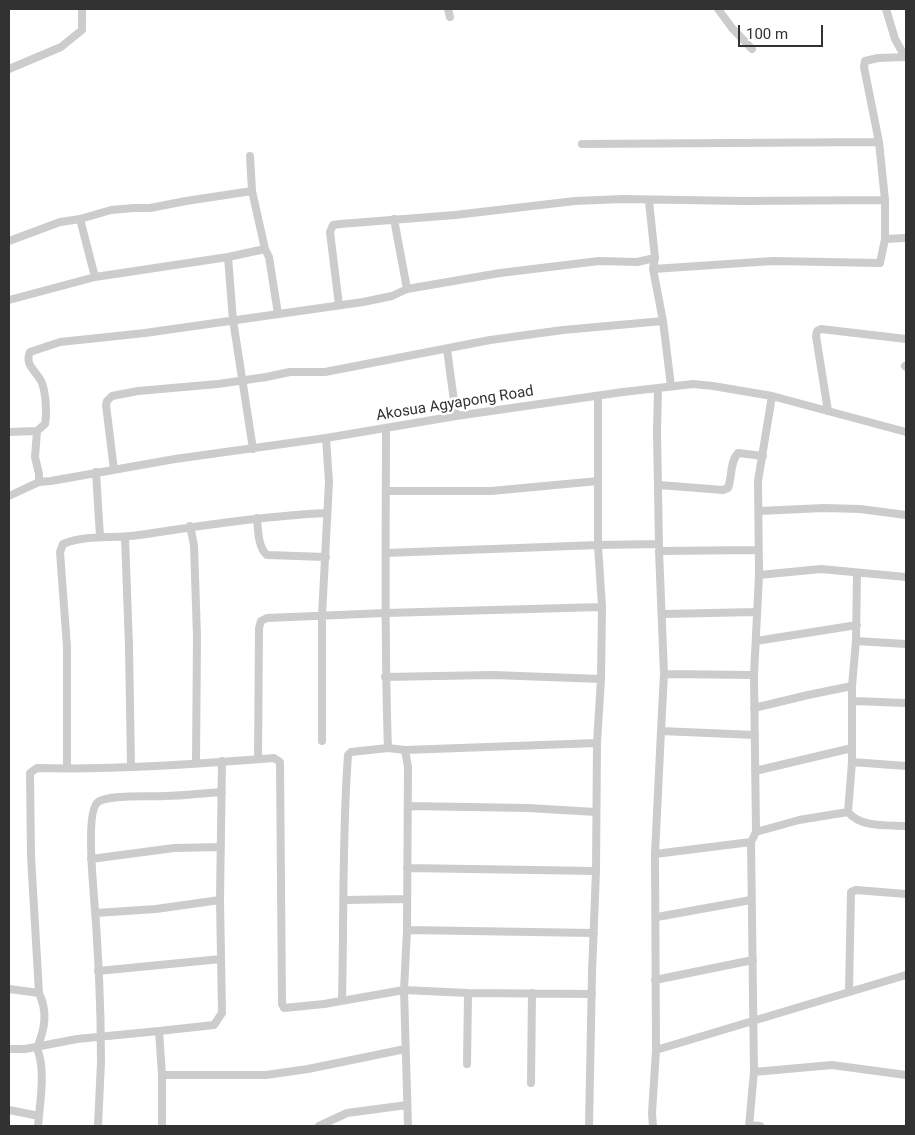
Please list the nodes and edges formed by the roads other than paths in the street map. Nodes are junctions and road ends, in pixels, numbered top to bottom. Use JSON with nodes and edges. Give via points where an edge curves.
{"nodes":[{"id":1,"x":82,"y":9,"type":"edge"},
{"id":2,"x":718,"y":9,"type":"edge"},
{"id":3,"x":886,"y":9,"type":"edge"},
{"id":4,"x":752,"y":49,"type":"dead end"},
{"id":5,"x":906,"y":57,"type":"edge"},
{"id":6,"x":9,"y":69,"type":"edge"},
{"id":7,"x":878,"y":142,"type":"junction"},
{"id":8,"x":582,"y":144,"type":"dead end"},
{"id":9,"x":250,"y":156,"type":"dead end"},
{"id":10,"x":252,"y":191,"type":"junction"},
{"id":11,"x":885,"y":200,"type":"junction"},
{"id":12,"x":649,"y":201,"type":"junction"},
{"id":13,"x":80,"y":219,"type":"junction"},
{"id":14,"x":394,"y":220,"type":"junction"},
{"id":15,"x":906,"y":238,"type":"edge"},
{"id":16,"x":886,"y":239,"type":"junction"},
{"id":17,"x":9,"y":241,"type":"edge"},
{"id":18,"x":265,"y":249,"type":"junction"},
{"id":19,"x":228,"y":257,"type":"junction"},
{"id":20,"x":655,"y":258,"type":"junction"},
{"id":21,"x":653,"y":269,"type":"junction"},
{"id":22,"x":95,"y":277,"type":"junction"},
{"id":23,"x":407,"y":289,"type":"junction"},
{"id":24,"x":9,"y":300,"type":"edge"},
{"id":25,"x":339,"y":305,"type":"junction"},
{"id":26,"x":278,"y":314,"type":"junction"},
{"id":27,"x":233,"y":320,"type":"junction"},
{"id":28,"x":663,"y":321,"type":"junction"},
{"id":29,"x":906,"y":340,"type":"edge"},
{"id":30,"x":447,"y":349,"type":"junction"},
{"id":31,"x":241,"y":380,"type":"junction"},
{"id":32,"x":671,"y":386,"type":"junction"},
{"id":33,"x":658,"y":388,"type":"junction"},
{"id":34,"x":598,"y":396,"type":"junction"},
{"id":35,"x":772,"y":396,"type":"junction"},
{"id":36,"x":828,"y":411,"type":"junction"},
{"id":37,"x":456,"y":416,"type":"junction"},
{"id":38,"x":386,"y":428,"type":"junction"},
{"id":39,"x":37,"y":431,"type":"junction"},
{"id":40,"x":9,"y":432,"type":"edge"},
{"id":41,"x":906,"y":432,"type":"edge"},
{"id":42,"x":326,"y":438,"type":"junction"},
{"id":43,"x":253,"y":449,"type":"junction"},
{"id":44,"x":763,"y":456,"type":"junction"},
{"id":45,"x":114,"y":470,"type":"junction"},
{"id":46,"x":96,"y":472,"type":"junction"},
{"id":47,"x":598,"y":481,"type":"junction"},
{"id":48,"x":39,"y":482,"type":"junction"},
{"id":49,"x":659,"y":485,"type":"junction"},
{"id":50,"x":386,"y":491,"type":"junction"},
{"id":51,"x":9,"y":496,"type":"edge"},
{"id":52,"x":759,"y":511,"type":"junction"},
{"id":53,"x":327,"y":513,"type":"junction"},
{"id":54,"x":906,"y":516,"type":"edge"},
{"id":55,"x":257,"y":518,"type":"junction"},
{"id":56,"x":190,"y":526,"type":"junction"},
{"id":57,"x":124,"y":537,"type":"junction"},
{"id":58,"x":100,"y":538,"type":"junction"},
{"id":59,"x":598,"y":545,"type":"junction"},
{"id":60,"x":659,"y":547,"type":"junction"},
{"id":61,"x":757,"y":550,"type":"junction"},
{"id":62,"x":386,"y":554,"type":"junction"},
{"id":63,"x":326,"y":557,"type":"junction"},
{"id":64,"x":857,"y":573,"type":"junction"},
{"id":65,"x":758,"y":575,"type":"junction"},
{"id":66,"x":906,"y":577,"type":"edge"},
{"id":67,"x":602,"y":608,"type":"junction"},
{"id":68,"x":756,"y":612,"type":"junction"},
{"id":69,"x":386,"y":613,"type":"junction"},
{"id":70,"x":663,"y":614,"type":"junction"},
{"id":71,"x":322,"y":616,"type":"junction"},
{"id":72,"x":856,"y":626,"type":"junction"},
{"id":73,"x":756,"y":641,"type":"junction"},
{"id":74,"x":856,"y":641,"type":"junction"},
{"id":75,"x":906,"y":644,"type":"edge"},
{"id":76,"x":664,"y":674,"type":"junction"},
{"id":77,"x":754,"y":675,"type":"junction"},
{"id":78,"x":385,"y":676,"type":"junction"},
{"id":79,"x":601,"y":679,"type":"junction"},
{"id":80,"x":852,"y":686,"type":"junction"},
{"id":81,"x":853,"y":701,"type":"junction"},
{"id":82,"x":906,"y":703,"type":"edge"},
{"id":83,"x":754,"y":708,"type":"junction"},
{"id":84,"x":661,"y":731,"type":"junction"},
{"id":85,"x":755,"y":735,"type":"junction"},
{"id":86,"x":322,"y":741,"type":"dead end"},
{"id":87,"x":597,"y":743,"type":"junction"},
{"id":88,"x":388,"y":748,"type":"junction"},
{"id":89,"x":852,"y":748,"type":"junction"},
{"id":90,"x":404,"y":750,"type":"junction"},
{"id":91,"x":258,"y":759,"type":"junction"},
{"id":92,"x":222,"y":761,"type":"junction"},
{"id":93,"x":196,"y":762,"type":"junction"},
{"id":94,"x":852,"y":762,"type":"junction"},
{"id":95,"x":131,"y":766,"type":"junction"},
{"id":96,"x":906,"y":766,"type":"edge"},
{"id":97,"x":66,"y":768,"type":"junction"},
{"id":98,"x":755,"y":771,"type":"junction"},
{"id":99,"x":222,"y":792,"type":"junction"},
{"id":100,"x":409,"y":806,"type":"junction"},
{"id":101,"x":596,"y":812,"type":"junction"},
{"id":102,"x":848,"y":812,"type":"junction"},
{"id":103,"x":906,"y":826,"type":"edge"},
{"id":104,"x":756,"y":832,"type":"junction"},
{"id":105,"x":751,"y":842,"type":"junction"},
{"id":106,"x":221,"y":847,"type":"junction"},
{"id":107,"x":656,"y":854,"type":"junction"},
{"id":108,"x":91,"y":859,"type":"junction"},
{"id":109,"x":407,"y":868,"type":"junction"},
{"id":110,"x":596,"y":871,"type":"junction"},
{"id":111,"x":906,"y":894,"type":"edge"},
{"id":112,"x":407,"y":899,"type":"junction"},
{"id":113,"x":220,"y":900,"type":"junction"},
{"id":114,"x":344,"y":900,"type":"junction"},
{"id":115,"x":751,"y":900,"type":"junction"},
{"id":116,"x":96,"y":913,"type":"junction"},
{"id":117,"x":657,"y":917,"type":"junction"},
{"id":118,"x":407,"y":930,"type":"junction"},
{"id":119,"x":594,"y":933,"type":"junction"},
{"id":120,"x":221,"y":959,"type":"junction"},
{"id":121,"x":753,"y":960,"type":"junction"},
{"id":122,"x":98,"y":972,"type":"junction"},
{"id":123,"x":906,"y":975,"type":"edge"},
{"id":124,"x":656,"y":980,"type":"junction"},
{"id":125,"x":9,"y":989,"type":"edge"},
{"id":126,"x":404,"y":990,"type":"junction"},
{"id":127,"x":39,"y":992,"type":"junction"},
{"id":128,"x":532,"y":992,"type":"junction"},
{"id":129,"x":849,"y":992,"type":"junction"},
{"id":130,"x":468,"y":993,"type":"junction"},
{"id":131,"x":592,"y":994,"type":"junction"},
{"id":132,"x":342,"y":1000,"type":"junction"},
{"id":133,"x":754,"y":1021,"type":"junction"},
{"id":134,"x":159,"y":1031,"type":"junction"},
{"id":135,"x":100,"y":1038,"type":"junction"},
{"id":136,"x":37,"y":1048,"type":"junction"},
{"id":137,"x":9,"y":1049,"type":"edge"},
{"id":138,"x":405,"y":1049,"type":"junction"},
{"id":139,"x":656,"y":1050,"type":"junction"},
{"id":140,"x":467,"y":1064,"type":"dead end"},
{"id":141,"x":754,"y":1072,"type":"junction"},
{"id":142,"x":162,"y":1074,"type":"junction"},
{"id":143,"x":906,"y":1075,"type":"edge"},
{"id":144,"x":531,"y":1084,"type":"dead end"},
{"id":145,"x":407,"y":1105,"type":"junction"},
{"id":146,"x":9,"y":1110,"type":"edge"},
{"id":147,"x":39,"y":1116,"type":"junction"},
{"id":148,"x":749,"y":1125,"type":"edge"},
{"id":149,"x":38,"y":1126,"type":"edge"},
{"id":150,"x":98,"y":1126,"type":"edge"},
{"id":151,"x":162,"y":1126,"type":"edge"},
{"id":152,"x":319,"y":1126,"type":"edge"},
{"id":153,"x":408,"y":1126,"type":"edge"},
{"id":154,"x":589,"y":1126,"type":"edge"},
{"id":155,"x":653,"y":1126,"type":"edge"},
{"id":156,"x":760,"y":1126,"type":"edge"}],
"edges":[{"from":1,"to":6,"type":"street","via":[[82,30],[61,47]]},
{"from":2,"to":4,"type":"street"},
{"from":3,"to":5,"type":"street","via":[[895,39]]},
{"from":5,"to":7,"type":"street","via":[[865,61]]},
{"from":7,"to":8,"type":"street"},
{"from":7,"to":11,"type":"street"},
{"from":9,"to":10,"type":"street"},
{"from":10,"to":13,"type":"street","via":[[150,208],[111,210]]},
{"from":10,"to":18,"type":"street"},
{"from":11,"to":12,"type":"street"},
{"from":11,"to":16,"type":"street"},
{"from":12,"to":14,"type":"street","via":[[575,201]]},
{"from":12,"to":20,"type":"street"},
{"from":13,"to":17,"type":"street","via":[[60,222]]},
{"from":13,"to":22,"type":"street"},
{"from":14,"to":23,"type":"street"},
{"from":14,"to":25,"type":"street","via":[[340,224],[330,228]]},
{"from":15,"to":16,"type":"street"},
{"from":16,"to":21,"type":"street","via":[[880,262],[774,261]]},
{"from":18,"to":19,"type":"street"},
{"from":18,"to":26,"type":"street","via":[[269,256]]},
{"from":19,"to":22,"type":"street"},
{"from":19,"to":27,"type":"street"},
{"from":20,"to":21,"type":"street"},
{"from":20,"to":23,"type":"street","via":[[500,273]]},
{"from":21,"to":28,"type":"street"},
{"from":22,"to":24,"type":"street"},
{"from":23,"to":25,"type":"street","via":[[382,299]]},
{"from":25,"to":26,"type":"street"},
{"from":26,"to":27,"type":"street"},
{"from":27,"to":31,"type":"street"},
{"from":27,"to":39,"type":"street","via":[[60,342],[30,352],[28,363],[43,385],[46,418],[46,424]]},
{"from":28,"to":30,"type":"street","via":[[527,334]]},
{"from":28,"to":32,"type":"street"},
{"from":29,"to":36,"type":"street","via":[[817,331]]},
{"from":30,"to":31,"type":"street","via":[[325,372],[290,372]]},
{"from":30,"to":37,"type":"street"},
{"from":31,"to":43,"type":"street"},
{"from":31,"to":45,"type":"street","via":[[112,396],[106,406]]},
{"from":32,"to":33,"type":"street","name":"Akosua Agyapong Road"},
{"from":32,"to":35,"type":"street","name":"Akosua Agyapong Road","via":[[693,384]]},
{"from":33,"to":34,"type":"street","name":"Akosua Agyapong Road"},
{"from":33,"to":49,"type":"street"},
{"from":34,"to":37,"type":"street","name":"Akosua Agyapong Road"},
{"from":34,"to":47,"type":"street"},
{"from":35,"to":36,"type":"street","name":"Akosua Agyapong Road"},
{"from":35,"to":44,"type":"street"},
{"from":36,"to":41,"type":"street","name":"Akosua Agyapong Road"},
{"from":37,"to":38,"type":"street","name":"Akosua Agyapong Road"},
{"from":38,"to":42,"type":"street","name":"Akosua Agyapong Road"},
{"from":38,"to":50,"type":"street"},
{"from":39,"to":40,"type":"street"},
{"from":39,"to":48,"type":"street","via":[[35,456]]},
{"from":42,"to":43,"type":"street","name":"Akosua Agyapong Road"},
{"from":42,"to":53,"type":"street"},
{"from":43,"to":45,"type":"street","name":"Akosua Agyapong Road"},
{"from":44,"to":49,"type":"street","via":[[738,453],[728,488],[722,490]]},
{"from":44,"to":52,"type":"street","via":[[758,481]]},
{"from":45,"to":46,"type":"street","name":"Akosua Agyapong Road"},
{"from":46,"to":48,"type":"street","name":"Akosua Agyapong Road"},
{"from":46,"to":58,"type":"street"},
{"from":47,"to":50,"type":"street","via":[[492,491]]},
{"from":47,"to":59,"type":"street"},
{"from":48,"to":51,"type":"street","name":"Akosua Agyapong Road"},
{"from":49,"to":60,"type":"street"},
{"from":50,"to":62,"type":"street"},
{"from":52,"to":54,"type":"street","via":[[860,509]]},
{"from":52,"to":61,"type":"street"},
{"from":53,"to":55,"type":"street"},
{"from":53,"to":63,"type":"street"},
{"from":55,"to":56,"type":"street"},
{"from":55,"to":63,"type":"street","via":[[261,544],[268,555]]},
{"from":56,"to":57,"type":"street"},
{"from":56,"to":93,"type":"street","via":[[194,545],[197,637]]},
{"from":57,"to":58,"type":"street"},
{"from":57,"to":95,"type":"street"},
{"from":58,"to":97,"type":"street","via":[[72,541],[64,544],[60,552],[67,647]]},
{"from":59,"to":60,"type":"street"},
{"from":59,"to":62,"type":"street"},
{"from":59,"to":67,"type":"street"},
{"from":60,"to":61,"type":"street"},
{"from":60,"to":70,"type":"street"},
{"from":61,"to":65,"type":"street"},
{"from":62,"to":69,"type":"street"},
{"from":63,"to":71,"type":"street"},
{"from":64,"to":65,"type":"street","via":[[821,569]]},
{"from":64,"to":66,"type":"street"},
{"from":64,"to":72,"type":"street"},
{"from":65,"to":68,"type":"street"},
{"from":67,"to":69,"type":"street"},
{"from":67,"to":79,"type":"street"},
{"from":68,"to":70,"type":"street"},
{"from":68,"to":73,"type":"street"},
{"from":69,"to":71,"type":"street"},
{"from":69,"to":78,"type":"street"},
{"from":70,"to":76,"type":"street"},
{"from":71,"to":86,"type":"street"},
{"from":71,"to":91,"type":"street","via":[[266,618],[261,621]]},
{"from":72,"to":73,"type":"street"},
{"from":72,"to":74,"type":"street"},
{"from":73,"to":77,"type":"street"},
{"from":74,"to":75,"type":"street"},
{"from":74,"to":80,"type":"street"},
{"from":76,"to":77,"type":"street"},
{"from":76,"to":84,"type":"street"},
{"from":77,"to":83,"type":"street"},
{"from":78,"to":79,"type":"street"},
{"from":78,"to":88,"type":"street"},
{"from":79,"to":87,"type":"street"},
{"from":80,"to":81,"type":"street"},
{"from":80,"to":83,"type":"street"},
{"from":81,"to":82,"type":"street"},
{"from":81,"to":89,"type":"street"},
{"from":83,"to":85,"type":"street"},
{"from":84,"to":85,"type":"street"},
{"from":84,"to":107,"type":"street"},
{"from":85,"to":98,"type":"street"},
{"from":87,"to":90,"type":"street"},
{"from":87,"to":101,"type":"street"},
{"from":88,"to":90,"type":"street"},
{"from":88,"to":114,"type":"street","via":[[348,755]]},
{"from":89,"to":94,"type":"street"},
{"from":89,"to":98,"type":"street"},
{"from":90,"to":100,"type":"street"},
{"from":91,"to":92,"type":"street"},
{"from":91,"to":132,"type":"street","via":[[274,758],[280,762],[282,1004],[290,1009]]},
{"from":92,"to":93,"type":"street"},
{"from":92,"to":99,"type":"street"},
{"from":93,"to":95,"type":"street"},
{"from":94,"to":96,"type":"street"},
{"from":94,"to":102,"type":"street"},
{"from":95,"to":97,"type":"street"},
{"from":97,"to":127,"type":"street","via":[[37,768],[30,774]]},
{"from":98,"to":104,"type":"street"},
{"from":99,"to":106,"type":"street"},
{"from":99,"to":108,"type":"street","via":[[112,797],[98,801],[93,812]]},
{"from":100,"to":101,"type":"street"},
{"from":100,"to":109,"type":"street"},
{"from":101,"to":110,"type":"street"},
{"from":102,"to":103,"type":"street","via":[[854,819],[866,823]]},
{"from":102,"to":104,"type":"street","via":[[799,820]]},
{"from":104,"to":105,"type":"street"},
{"from":105,"to":107,"type":"street"},
{"from":105,"to":115,"type":"street"},
{"from":106,"to":108,"type":"street","via":[[174,848]]},
{"from":106,"to":113,"type":"street"},
{"from":107,"to":117,"type":"street"},
{"from":108,"to":116,"type":"street"},
{"from":109,"to":110,"type":"street"},
{"from":109,"to":112,"type":"street"},
{"from":110,"to":119,"type":"street"},
{"from":111,"to":129,"type":"street","via":[[851,892]]},
{"from":112,"to":114,"type":"street"},
{"from":112,"to":118,"type":"street"},
{"from":113,"to":116,"type":"street"},
{"from":113,"to":120,"type":"street"},
{"from":114,"to":132,"type":"street"},
{"from":115,"to":117,"type":"street"},
{"from":115,"to":121,"type":"street"},
{"from":116,"to":122,"type":"street"},
{"from":117,"to":124,"type":"street"},
{"from":118,"to":119,"type":"street"},
{"from":118,"to":126,"type":"street"},
{"from":119,"to":131,"type":"street"},
{"from":120,"to":122,"type":"street"},
{"from":120,"to":134,"type":"street","via":[[222,1013],[214,1025]]},
{"from":121,"to":124,"type":"street"},
{"from":121,"to":133,"type":"street"},
{"from":122,"to":135,"type":"street"},
{"from":123,"to":129,"type":"street"},
{"from":124,"to":139,"type":"street"},
{"from":125,"to":127,"type":"street"},
{"from":126,"to":130,"type":"street"},
{"from":126,"to":132,"type":"street"},
{"from":126,"to":138,"type":"street"},
{"from":127,"to":136,"type":"street","via":[[43,1002],[44,1030]]},
{"from":128,"to":130,"type":"street"},
{"from":128,"to":131,"type":"street"},
{"from":128,"to":144,"type":"street"},
{"from":129,"to":133,"type":"street"},
{"from":130,"to":140,"type":"street"},
{"from":131,"to":154,"type":"street"},
{"from":133,"to":139,"type":"street"},
{"from":133,"to":141,"type":"street"},
{"from":134,"to":135,"type":"street"},
{"from":134,"to":142,"type":"street"},
{"from":135,"to":136,"type":"street","via":[[77,1039]]},
{"from":135,"to":150,"type":"street"},
{"from":136,"to":137,"type":"street"},
{"from":136,"to":147,"type":"street","via":[[41,1076]]},
{"from":138,"to":142,"type":"street","via":[[308,1069],[266,1074]]},
{"from":138,"to":145,"type":"street"},
{"from":139,"to":155,"type":"street"},
{"from":141,"to":143,"type":"street","via":[[832,1065]]},
{"from":141,"to":148,"type":"street"},
{"from":142,"to":151,"type":"street"},
{"from":145,"to":152,"type":"street","via":[[347,1113]]},
{"from":145,"to":153,"type":"street"},
{"from":146,"to":147,"type":"street"},
{"from":147,"to":149,"type":"street"},
{"from":148,"to":156,"type":"street"}]}
